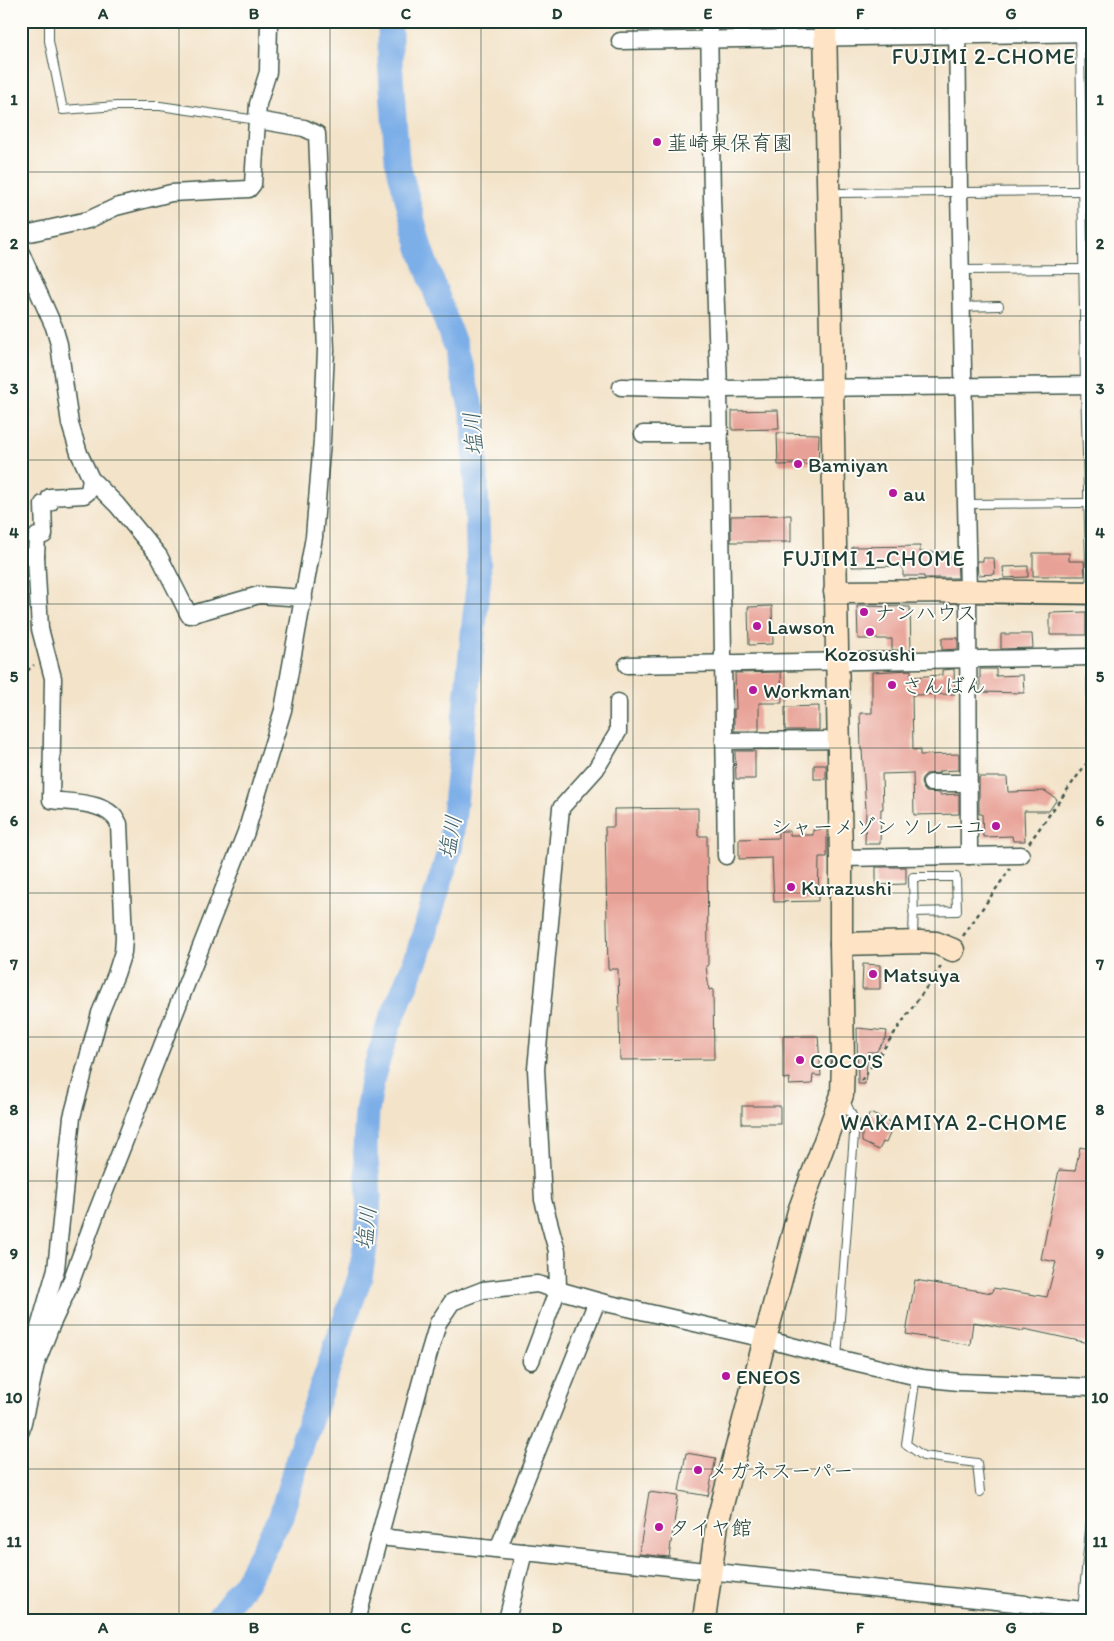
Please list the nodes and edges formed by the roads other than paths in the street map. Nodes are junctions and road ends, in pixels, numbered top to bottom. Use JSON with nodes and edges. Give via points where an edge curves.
{"nodes":[{"id":1,"x":49,"y":21,"type":"edge"},
{"id":2,"x":269,"y":21,"type":"edge"},
{"id":3,"x":709,"y":21,"type":"edge"},
{"id":4,"x":957,"y":29,"type":"edge"},
{"id":5,"x":825,"y":30,"type":"edge"},
{"id":6,"x":1086,"y":33,"type":"edge"},
{"id":7,"x":709,"y":40,"type":"junction"},
{"id":8,"x":620,"y":41,"type":"dead end"},
{"id":9,"x":257,"y":120,"type":"junction"},
{"id":10,"x":1082,"y":191,"type":"junction"},
{"id":11,"x":959,"y":192,"type":"junction"},
{"id":12,"x":828,"y":193,"type":"junction"},
{"id":13,"x":21,"y":235,"type":"edge"},
{"id":14,"x":23,"y":260,"type":"edge"},
{"id":15,"x":1083,"y":269,"type":"junction"},
{"id":16,"x":960,"y":270,"type":"junction"},
{"id":17,"x":999,"y":306,"type":"dead end"},
{"id":18,"x":961,"y":307,"type":"junction"},
{"id":19,"x":1089,"y":385,"type":"edge"},
{"id":20,"x":963,"y":386,"type":"junction"},
{"id":21,"x":621,"y":387,"type":"dead end"},
{"id":22,"x":831,"y":387,"type":"junction"},
{"id":23,"x":719,"y":389,"type":"junction"},
{"id":24,"x":643,"y":434,"type":"dead end"},
{"id":25,"x":719,"y":434,"type":"junction"},
{"id":26,"x":91,"y":479,"type":"junction"},
{"id":27,"x":1087,"y":503,"type":"junction"},
{"id":28,"x":965,"y":504,"type":"junction"},
{"id":29,"x":29,"y":556,"type":"edge"},
{"id":30,"x":968,"y":591,"type":"junction"},
{"id":31,"x":835,"y":592,"type":"junction"},
{"id":32,"x":1092,"y":593,"type":"edge"},
{"id":33,"x":304,"y":598,"type":"junction"},
{"id":34,"x":1092,"y":657,"type":"edge"},
{"id":35,"x":967,"y":659,"type":"junction"},
{"id":36,"x":838,"y":661,"type":"junction"},
{"id":37,"x":723,"y":663,"type":"junction"},
{"id":38,"x":627,"y":665,"type":"dead end"},
{"id":39,"x":618,"y":702,"type":"dead end"},
{"id":40,"x":838,"y":740,"type":"junction"},
{"id":41,"x":724,"y":742,"type":"junction"},
{"id":42,"x":1092,"y":756,"type":"edge"},
{"id":43,"x":930,"y":783,"type":"dead end"},
{"id":44,"x":968,"y":783,"type":"junction"},
{"id":45,"x":1021,"y":854,"type":"road end"},
{"id":46,"x":726,"y":856,"type":"dead end"},
{"id":47,"x":969,"y":856,"type":"junction"},
{"id":48,"x":841,"y":858,"type":"junction"},
{"id":49,"x":913,"y":912,"type":"junction"},
{"id":50,"x":913,"y":942,"type":"junction"},
{"id":51,"x":841,"y":944,"type":"junction"},
{"id":52,"x":953,"y":950,"type":"road end"},
{"id":53,"x":842,"y":1095,"type":"junction"},
{"id":54,"x":558,"y":1290,"type":"junction"},
{"id":55,"x":597,"y":1301,"type":"junction"},
{"id":56,"x":765,"y":1338,"type":"junction"},
{"id":57,"x":837,"y":1358,"type":"junction"},
{"id":58,"x":531,"y":1361,"type":"dead end"},
{"id":59,"x":916,"y":1376,"type":"junction"},
{"id":60,"x":1093,"y":1387,"type":"edge"},
{"id":61,"x":21,"y":1395,"type":"edge"},
{"id":62,"x":22,"y":1425,"type":"edge"},
{"id":63,"x":980,"y":1492,"type":"dead end"},
{"id":64,"x":1093,"y":1500,"type":"edge"},
{"id":65,"x":379,"y":1536,"type":"junction"},
{"id":66,"x":498,"y":1550,"type":"junction"},
{"id":67,"x":524,"y":1552,"type":"junction"},
{"id":68,"x":711,"y":1571,"type":"junction"},
{"id":69,"x":1087,"y":1610,"type":"edge"},
{"id":70,"x":357,"y":1620,"type":"edge"},
{"id":71,"x":507,"y":1620,"type":"edge"},
{"id":72,"x":704,"y":1620,"type":"edge"}],
"edges":[{"from":1,"to":9,"type":"lane","via":[[49,41],[63,110],[160,106]]},
{"from":2,"to":9,"type":"street","via":[[268,72],[258,104]]},
{"from":3,"to":7,"type":"street"},
{"from":4,"to":5,"type":"street"},
{"from":4,"to":6,"type":"street"},
{"from":4,"to":11,"type":"street"},
{"from":5,"to":7,"type":"street"},
{"from":5,"to":12,"type":"street"},
{"from":6,"to":10,"type":"lane"},
{"from":7,"to":8,"type":"street"},
{"from":7,"to":23,"type":"street"},
{"from":9,"to":13,"type":"street","via":[[252,184],[248,189],[171,193],[116,207],[88,220]]},
{"from":9,"to":33,"type":"street","via":[[304,128],[317,134],[326,350],[315,528]]},
{"from":10,"to":11,"type":"lane"},
{"from":10,"to":15,"type":"lane"},
{"from":11,"to":12,"type":"lane"},
{"from":11,"to":16,"type":"street"},
{"from":12,"to":22,"type":"street"},
{"from":14,"to":26,"type":"street","via":[[54,327],[70,424]]},
{"from":15,"to":16,"type":"lane"},
{"from":15,"to":19,"type":"lane"},
{"from":16,"to":18,"type":"street"},
{"from":17,"to":18,"type":"lane"},
{"from":18,"to":20,"type":"street"},
{"from":19,"to":20,"type":"street"},
{"from":19,"to":27,"type":"lane"},
{"from":20,"to":22,"type":"street"},
{"from":20,"to":28,"type":"street"},
{"from":21,"to":23,"type":"street"},
{"from":22,"to":23,"type":"street"},
{"from":22,"to":31,"type":"street"},
{"from":23,"to":25,"type":"street"},
{"from":24,"to":25,"type":"street"},
{"from":25,"to":37,"type":"street"},
{"from":26,"to":29,"type":"street","via":[[89,491],[84,496],[50,497],[50,503],[43,504],[44,535],[37,536]]},
{"from":26,"to":33,"type":"street","via":[[159,556],[189,614],[259,595]]},
{"from":27,"to":28,"type":"lane"},
{"from":27,"to":32,"type":"lane"},
{"from":28,"to":30,"type":"street"},
{"from":29,"to":61,"type":"street","via":[[40,629],[53,678],[51,800],[99,807],[116,818],[119,824],[124,938],[120,963],[100,1013],[72,1117],[56,1269]]},
{"from":30,"to":31,"type":"street"},
{"from":30,"to":32,"type":"street"},
{"from":30,"to":35,"type":"street"},
{"from":31,"to":36,"type":"street"},
{"from":32,"to":34,"type":"lane"},
{"from":33,"to":62,"type":"street","via":[[283,710],[246,832],[69,1288],[46,1337],[36,1364]]},
{"from":34,"to":35,"type":"street"},
{"from":34,"to":42,"type":"lane"},
{"from":35,"to":36,"type":"street"},
{"from":35,"to":44,"type":"street"},
{"from":36,"to":37,"type":"street"},
{"from":36,"to":40,"type":"street"},
{"from":37,"to":38,"type":"street"},
{"from":37,"to":41,"type":"street"},
{"from":39,"to":54,"type":"street","via":[[618,732],[596,769],[561,808],[560,817],[536,1069],[543,1200],[557,1251]]},
{"from":40,"to":41,"type":"street"},
{"from":40,"to":48,"type":"street"},
{"from":41,"to":46,"type":"street"},
{"from":43,"to":44,"type":"street"},
{"from":44,"to":47,"type":"street"},
{"from":45,"to":47,"type":"street"},
{"from":47,"to":48,"type":"street"},
{"from":48,"to":51,"type":"street"},
{"from":49,"to":49,"type":"lane","via":[[914,878],[956,877],[957,911]]},
{"from":49,"to":50,"type":"lane"},
{"from":50,"to":51,"type":"street"},
{"from":50,"to":52,"type":"street","via":[[936,943]]},
{"from":51,"to":53,"type":"street"},
{"from":53,"to":56,"type":"street","via":[[799,1211]]},
{"from":53,"to":57,"type":"lane","via":[[855,1122]]},
{"from":54,"to":55,"type":"street"},
{"from":54,"to":58,"type":"street"},
{"from":54,"to":65,"type":"street","via":[[537,1284],[483,1290],[452,1302],[438,1322]]},
{"from":55,"to":56,"type":"street"},
{"from":55,"to":66,"type":"street"},
{"from":56,"to":57,"type":"street"},
{"from":56,"to":68,"type":"street","via":[[717,1524]]},
{"from":57,"to":59,"type":"street"},
{"from":59,"to":60,"type":"street","via":[[958,1382]]},
{"from":59,"to":63,"type":"lane","via":[[906,1444],[923,1456],[977,1463]]},
{"from":64,"to":69,"type":"lane"},
{"from":65,"to":66,"type":"street"},
{"from":65,"to":70,"type":"street"},
{"from":66,"to":67,"type":"street"},
{"from":67,"to":68,"type":"street"},
{"from":67,"to":71,"type":"street"},
{"from":68,"to":69,"type":"street"},
{"from":68,"to":72,"type":"street"}]}
